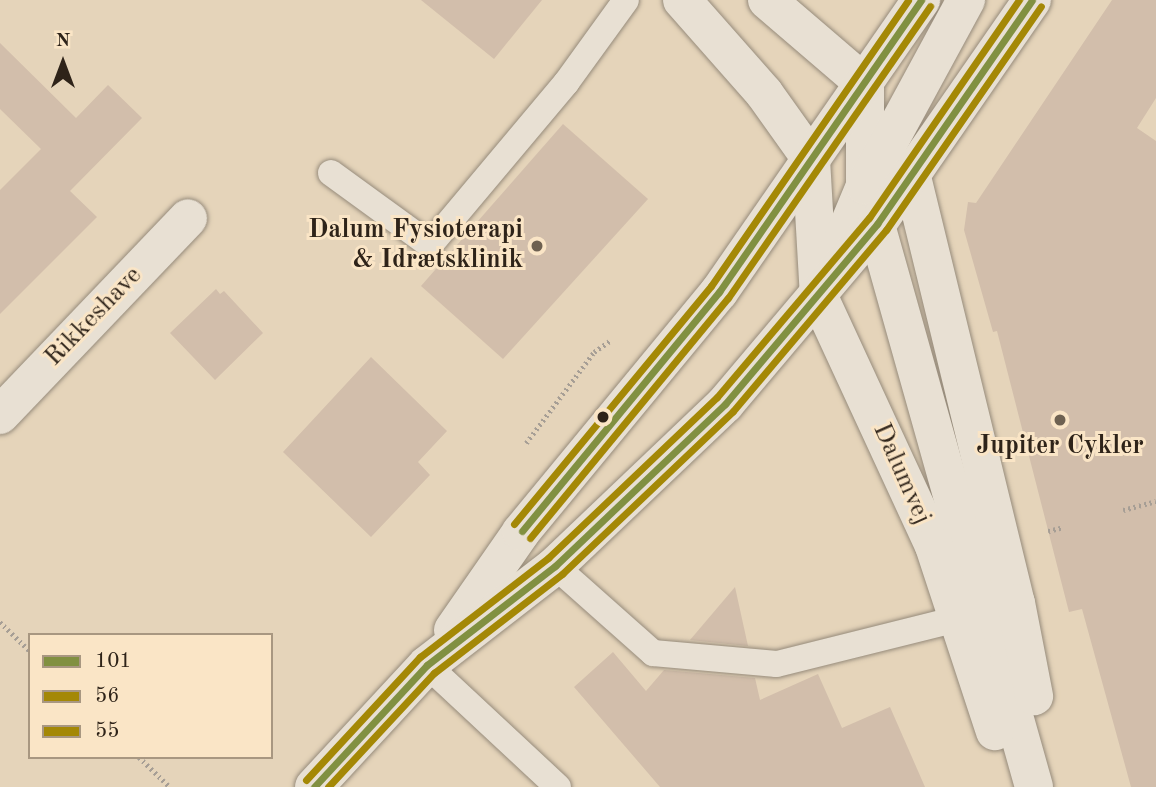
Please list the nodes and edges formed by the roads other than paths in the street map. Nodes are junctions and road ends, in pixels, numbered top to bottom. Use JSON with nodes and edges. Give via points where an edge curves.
{"nodes":[{"id":1,"x":626,"y":0,"type":"edge"},
{"id":2,"x":682,"y":0,"type":"edge"},
{"id":3,"x":767,"y":0,"type":"edge"},
{"id":4,"x":921,"y":0,"type":"edge"},
{"id":5,"x":966,"y":0,"type":"edge"},
{"id":6,"x":1032,"y":0,"type":"edge"},
{"id":7,"x":865,"y":84,"type":"junction"},
{"id":8,"x":811,"y":159,"type":"junction"},
{"id":9,"x":331,"y":173,"type":"dead end"},
{"id":10,"x":912,"y":177,"type":"junction"},
{"id":11,"x":864,"y":186,"type":"junction"},
{"id":12,"x":188,"y":218,"type":"dead end"},
{"id":13,"x":877,"y":224,"type":"junction"},
{"id":14,"x":819,"y":297,"type":"junction"},
{"id":15,"x":0,"y":415,"type":"edge"},
{"id":16,"x":555,"y":566,"type":"junction"},
{"id":17,"x":986,"y":611,"type":"junction"},
{"id":18,"x":428,"y":666,"type":"junction"},
{"id":19,"x":314,"y":787,"type":"edge"},
{"id":20,"x":558,"y":787,"type":"edge"},
{"id":21,"x":1015,"y":787,"type":"edge"},
{"id":22,"x":1034,"y":787,"type":"edge"},
{"id":23,"x":1052,"y":787,"type":"edge"}],
"edges":[{"from":1,"to":9,"type":"lane","via":[[566,83],[430,245]]},
{"from":2,"to":8,"type":"street","via":[[764,93]]},
{"from":3,"to":7,"type":"street"},
{"from":4,"to":7,"type":"street"},
{"from":5,"to":11,"type":"street"},
{"from":6,"to":10,"type":"street"},
{"from":7,"to":8,"type":"street"},
{"from":7,"to":11,"type":"street"},
{"from":8,"to":11,"type":"street"},
{"from":8,"to":14,"type":"street","name":"Dalumvej"},
{"from":8,"to":18,"type":"street","via":[[719,292],[521,532]]},
{"from":10,"to":13,"type":"street"},
{"from":10,"to":17,"type":"street"},
{"from":11,"to":13,"type":"street","name":"Dalumvej"},
{"from":11,"to":14,"type":"street"},
{"from":12,"to":15,"type":"street","name":"Rikkeshave"},
{"from":13,"to":14,"type":"street"},
{"from":13,"to":17,"type":"street","name":"Dalumvej"},
{"from":14,"to":16,"type":"street","via":[[725,404]]},
{"from":14,"to":17,"type":"street","name":"Dalumvej","via":[[934,546]]},
{"from":16,"to":17,"type":"lane","via":[[653,653],[777,664]]},
{"from":16,"to":18,"type":"street"},
{"from":17,"to":21,"type":"street","name":"Dalumvej"},
{"from":17,"to":22,"type":"street","name":"Dalumvej"},
{"from":17,"to":23,"type":"street"},
{"from":18,"to":19,"type":"street"},
{"from":18,"to":20,"type":"lane"}]}
